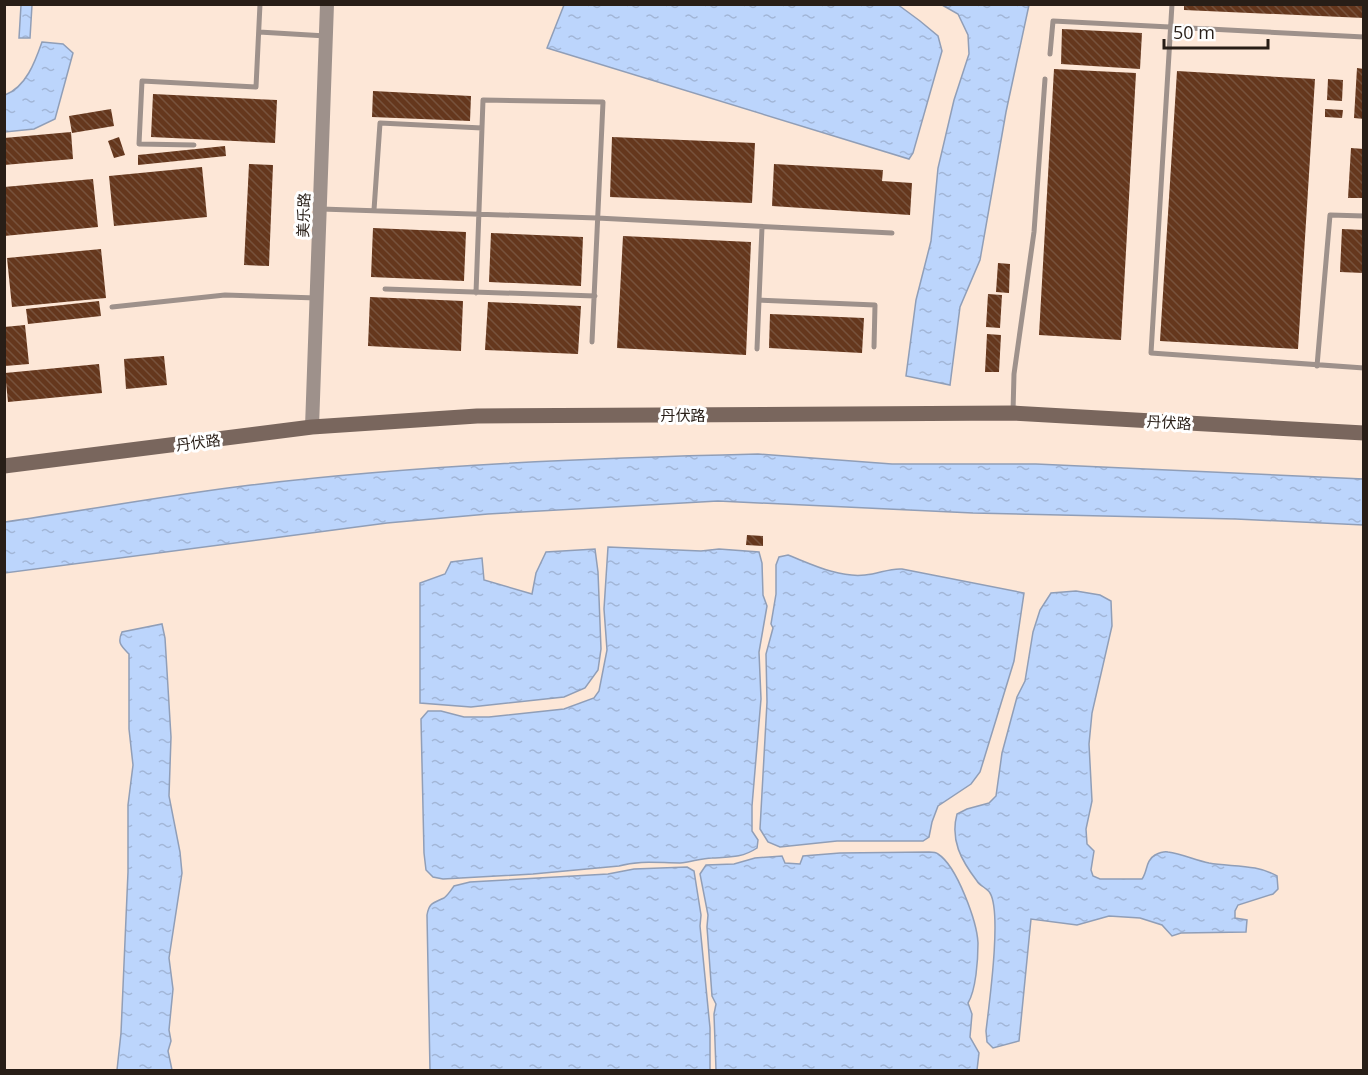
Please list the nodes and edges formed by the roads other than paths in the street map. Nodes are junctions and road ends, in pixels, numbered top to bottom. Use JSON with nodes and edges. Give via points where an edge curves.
{"nodes":[{"id":1,"x":260,"y":4,"type":"edge"},
{"id":2,"x":327,"y":4,"type":"edge"},
{"id":3,"x":1172,"y":4,"type":"edge"},
{"id":4,"x":1171,"y":27,"type":"junction"},
{"id":5,"x":259,"y":32,"type":"junction"},
{"id":6,"x":326,"y":36,"type":"junction"},
{"id":7,"x":1364,"y":37,"type":"edge"},
{"id":8,"x":1050,"y":54,"type":"dead end"},
{"id":9,"x":1045,"y":79,"type":"dead end"},
{"id":10,"x":482,"y":128,"type":"junction"},
{"id":11,"x":194,"y":145,"type":"dead end"},
{"id":12,"x":320,"y":208,"type":"junction"},
{"id":13,"x":374,"y":210,"type":"junction"},
{"id":14,"x":479,"y":214,"type":"junction"},
{"id":15,"x":1364,"y":216,"type":"edge"},
{"id":16,"x":597,"y":218,"type":"junction"},
{"id":17,"x":762,"y":227,"type":"junction"},
{"id":18,"x":892,"y":233,"type":"dead end"},
{"id":19,"x":385,"y":289,"type":"dead end"},
{"id":20,"x":476,"y":293,"type":"junction"},
{"id":21,"x":595,"y":296,"type":"junction"},
{"id":22,"x":317,"y":298,"type":"junction"},
{"id":23,"x":759,"y":300,"type":"junction"},
{"id":24,"x":112,"y":307,"type":"dead end"},
{"id":25,"x":592,"y":342,"type":"dead end"},
{"id":26,"x":874,"y":347,"type":"dead end"},
{"id":27,"x":757,"y":349,"type":"dead end"},
{"id":28,"x":1317,"y":366,"type":"junction"},
{"id":29,"x":1364,"y":368,"type":"edge"},
{"id":30,"x":1013,"y":413,"type":"junction"},
{"id":31,"x":312,"y":427,"type":"junction"},
{"id":32,"x":1364,"y":433,"type":"edge"},
{"id":33,"x":4,"y":466,"type":"edge"}],
"edges":[{"from":1,"to":5,"type":"lane"},
{"from":2,"to":6,"type":"street","name":"美乐路"},
{"from":3,"to":4,"type":"lane"},
{"from":4,"to":7,"type":"lane"},
{"from":4,"to":8,"type":"lane","via":[[1053,21]]},
{"from":4,"to":28,"type":"lane","via":[[1151,353]]},
{"from":5,"to":6,"type":"lane"},
{"from":5,"to":11,"type":"lane","via":[[256,87],[142,81],[139,144]]},
{"from":6,"to":12,"type":"street","name":"美乐路"},
{"from":9,"to":30,"type":"lane","via":[[1034,232],[1014,374]]},
{"from":10,"to":13,"type":"lane","via":[[380,123]]},
{"from":10,"to":14,"type":"lane"},
{"from":10,"to":16,"type":"lane","via":[[483,100],[603,102]]},
{"from":12,"to":13,"type":"lane"},
{"from":12,"to":22,"type":"street","name":"美乐路"},
{"from":13,"to":14,"type":"lane"},
{"from":14,"to":16,"type":"lane"},
{"from":14,"to":20,"type":"lane"},
{"from":15,"to":28,"type":"lane","via":[[1330,215]]},
{"from":16,"to":17,"type":"lane"},
{"from":16,"to":21,"type":"lane"},
{"from":17,"to":18,"type":"lane"},
{"from":17,"to":23,"type":"lane"},
{"from":19,"to":20,"type":"lane"},
{"from":20,"to":21,"type":"lane"},
{"from":21,"to":25,"type":"lane"},
{"from":22,"to":24,"type":"lane","via":[[225,295]]},
{"from":22,"to":31,"type":"street","name":"美乐路"},
{"from":23,"to":26,"type":"lane","via":[[875,305]]},
{"from":23,"to":27,"type":"lane"},
{"from":28,"to":29,"type":"lane"},
{"from":30,"to":31,"type":"main road","name":"丹伏路","via":[[477,416]]},
{"from":30,"to":32,"type":"main road","name":"丹伏路"},
{"from":31,"to":33,"type":"main road","name":"丹伏路"}]}
